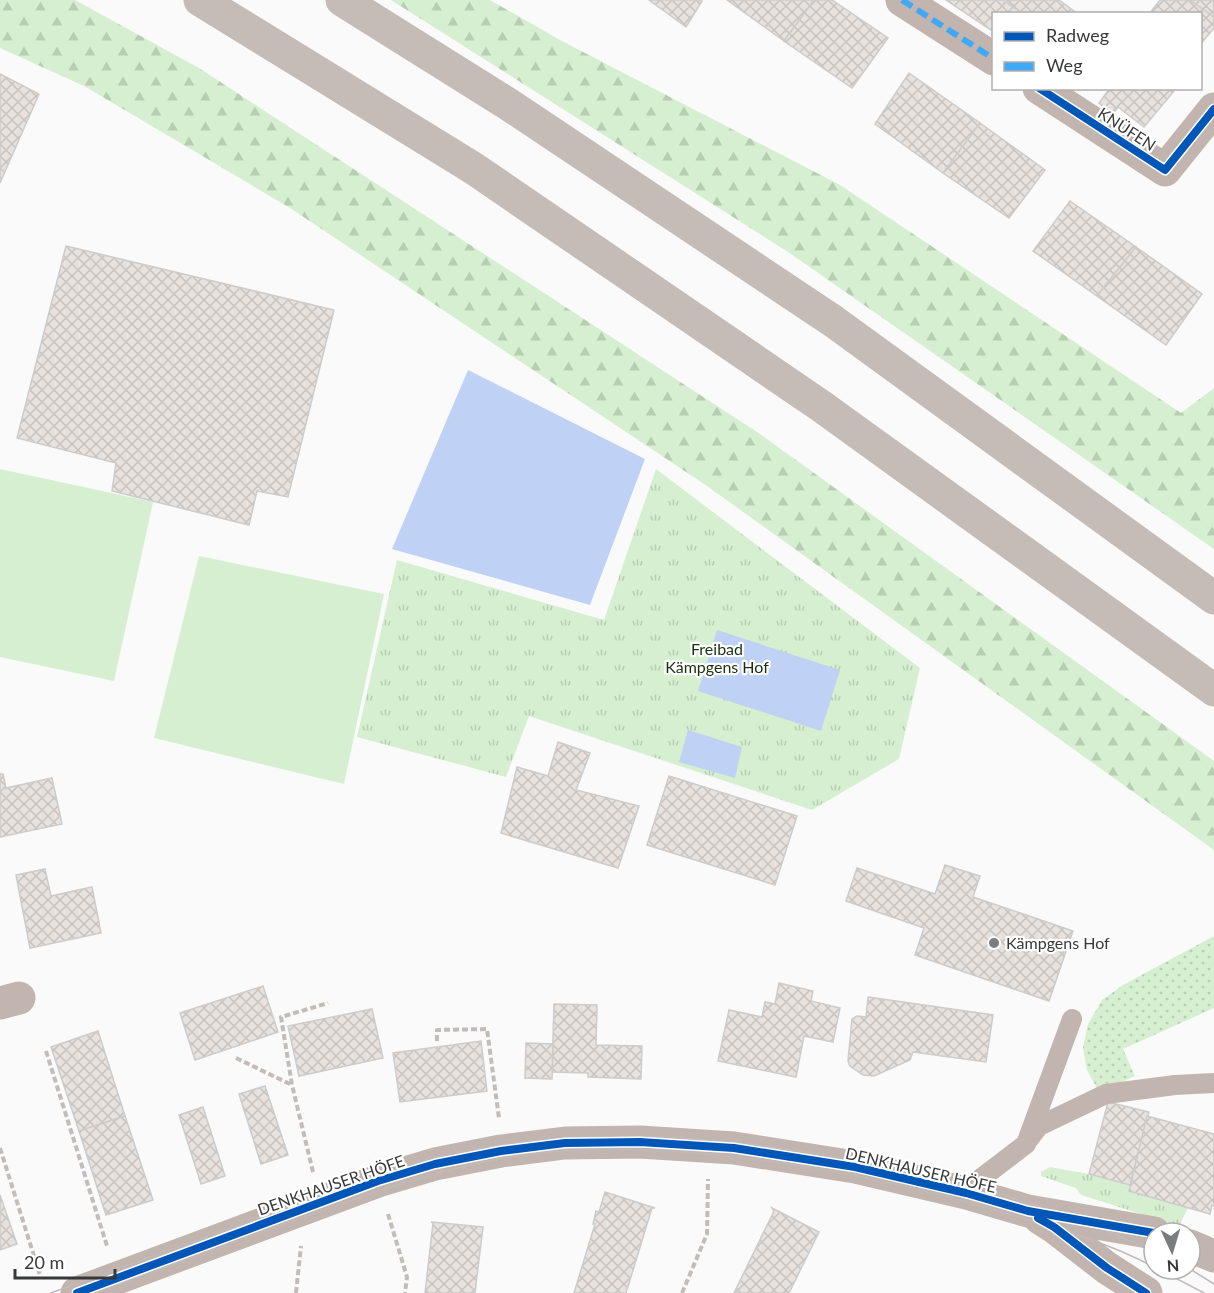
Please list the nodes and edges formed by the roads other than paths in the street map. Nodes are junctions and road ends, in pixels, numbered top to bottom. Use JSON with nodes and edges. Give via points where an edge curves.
{"nodes":[{"id":1,"x":200,"y":0,"type":"edge"},
{"id":2,"x":342,"y":0,"type":"edge"},
{"id":3,"x":902,"y":0,"type":"edge"},
{"id":4,"x":992,"y":58,"type":"edge"},
{"id":5,"x":1042,"y":90,"type":"edge"},
{"id":6,"x":1214,"y":109,"type":"edge"},
{"id":7,"x":1214,"y":598,"type":"edge"},
{"id":8,"x":1214,"y":690,"type":"edge"},
{"id":9,"x":1072,"y":1019,"type":"dead end"},
{"id":10,"x":1214,"y":1083,"type":"edge"},
{"id":11,"x":1026,"y":1144,"type":"junction"},
{"id":12,"x":966,"y":1193,"type":"junction"},
{"id":13,"x":1028,"y":1211,"type":"junction"},
{"id":14,"x":1142,"y":1231,"type":"edge"},
{"id":15,"x":77,"y":1293,"type":"edge"},
{"id":16,"x":1146,"y":1293,"type":"edge"}],
"edges":[{"from":1,"to":8,"type":"highway","via":[[492,182],[821,406]]},
{"from":2,"to":7,"type":"highway","via":[[508,104],[833,321]]},
{"from":3,"to":4,"type":"street"},
{"from":5,"to":6,"type":"street","name":"KNÜFEN","via":[[1165,170]]},
{"from":9,"to":11,"type":"lane"},
{"from":10,"to":11,"type":"lane","via":[[1106,1095],[1039,1126]]},
{"from":11,"to":12,"type":"lane"},
{"from":12,"to":13,"type":"street","name":"DENKHAUSER HÖFE"},
{"from":12,"to":15,"type":"street","name":"DENKHAUSER HÖFE","via":[[855,1167],[734,1148],[640,1142],[565,1143],[435,1164],[378,1181]]},
{"from":13,"to":14,"type":"street","name":"DENKHAUSER HÖFE"},
{"from":13,"to":16,"type":"street","name":"DENKHAUSER HÖFE"}]}
